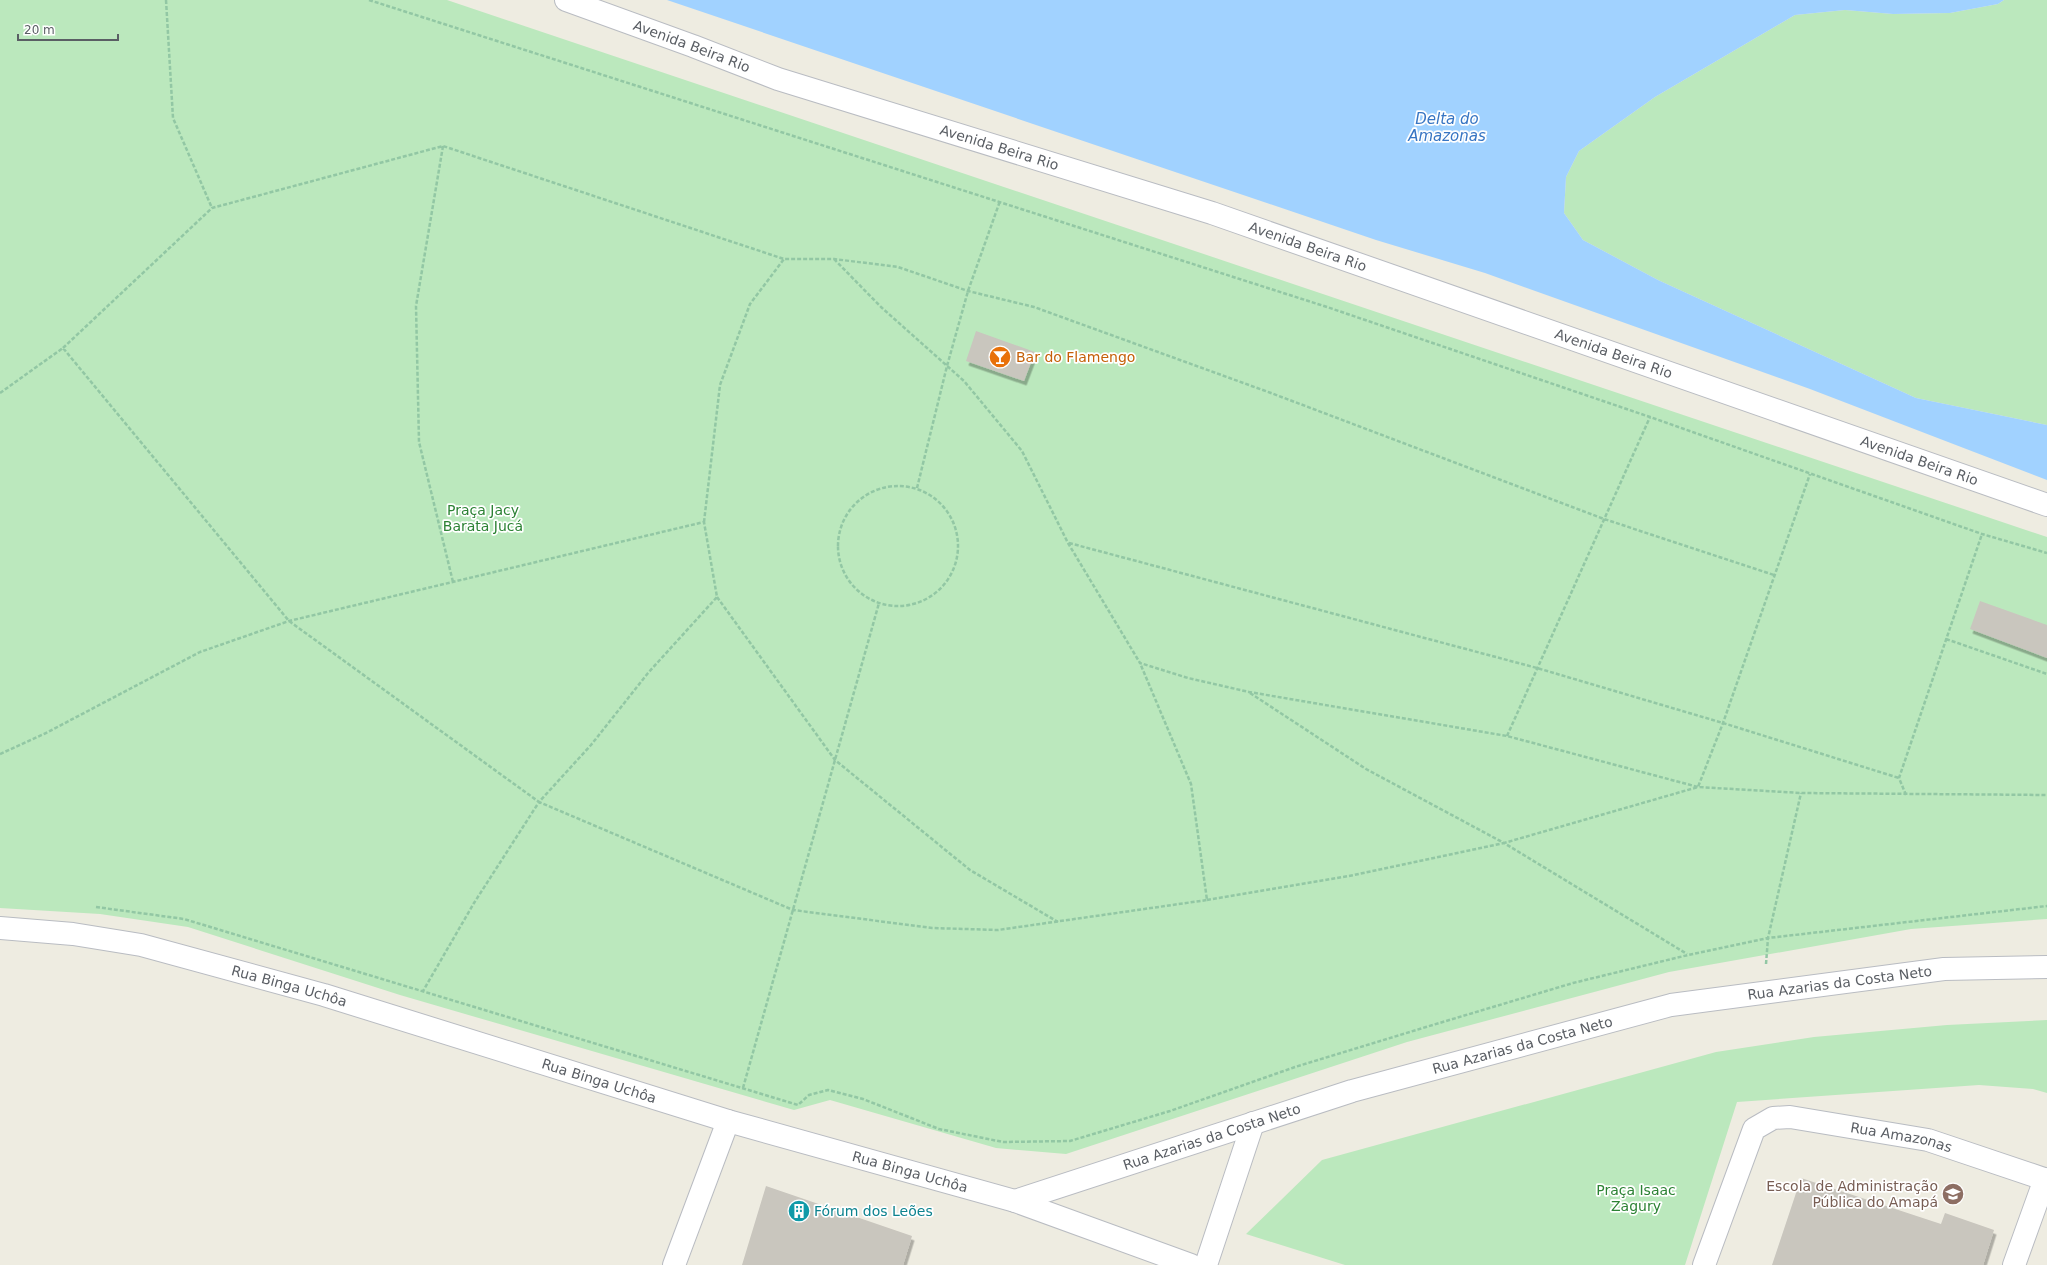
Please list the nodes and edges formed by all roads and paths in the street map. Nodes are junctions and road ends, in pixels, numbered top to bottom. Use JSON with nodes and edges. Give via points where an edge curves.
{"nodes":[{"id":1,"x":166,"y":0,"type":"edge"},
{"id":2,"x":369,"y":0,"type":"edge"},
{"id":3,"x":566,"y":0,"type":"edge"},
{"id":4,"x":443,"y":146,"type":"junction"},
{"id":5,"x":1000,"y":201,"type":"junction"},
{"id":6,"x":212,"y":208,"type":"junction"},
{"id":7,"x":784,"y":259,"type":"junction"},
{"id":8,"x":834,"y":259,"type":"junction"},
{"id":9,"x":968,"y":291,"type":"junction"},
{"id":10,"x":63,"y":348,"type":"junction"},
{"id":11,"x":947,"y":366,"type":"junction"},
{"id":12,"x":0,"y":393,"type":"edge"},
{"id":13,"x":1650,"y":417,"type":"junction"},
{"id":14,"x":1810,"y":474,"type":"junction"},
{"id":15,"x":917,"y":488,"type":"junction"},
{"id":16,"x":2047,"y":505,"type":"edge"},
{"id":17,"x":1604,"y":519,"type":"junction"},
{"id":18,"x":704,"y":522,"type":"junction"},
{"id":19,"x":1982,"y":534,"type":"junction"},
{"id":20,"x":1068,"y":543,"type":"junction"},
{"id":21,"x":2047,"y":553,"type":"edge"},
{"id":22,"x":1774,"y":575,"type":"junction"},
{"id":23,"x":453,"y":582,"type":"junction"},
{"id":24,"x":717,"y":597,"type":"junction"},
{"id":25,"x":879,"y":603,"type":"junction"},
{"id":26,"x":289,"y":621,"type":"junction"},
{"id":27,"x":1946,"y":639,"type":"junction"},
{"id":28,"x":1140,"y":663,"type":"junction"},
{"id":29,"x":1538,"y":668,"type":"junction"},
{"id":30,"x":2047,"y":674,"type":"edge"},
{"id":31,"x":1249,"y":692,"type":"junction"},
{"id":32,"x":1723,"y":722,"type":"junction"},
{"id":33,"x":1507,"y":736,"type":"junction"},
{"id":34,"x":0,"y":754,"type":"edge"},
{"id":35,"x":835,"y":760,"type":"junction"},
{"id":36,"x":1899,"y":778,"type":"junction"},
{"id":37,"x":1698,"y":786,"type":"junction"},
{"id":38,"x":1801,"y":793,"type":"junction"},
{"id":39,"x":1906,"y":795,"type":"junction"},
{"id":40,"x":2047,"y":795,"type":"edge"},
{"id":41,"x":539,"y":802,"type":"junction"},
{"id":42,"x":1504,"y":843,"type":"junction"},
{"id":43,"x":1207,"y":900,"type":"junction"},
{"id":44,"x":93,"y":906,"type":"dead end"},
{"id":45,"x":2047,"y":906,"type":"edge"},
{"id":46,"x":793,"y":910,"type":"junction"},
{"id":47,"x":1058,"y":922,"type":"junction"},
{"id":48,"x":0,"y":928,"type":"edge"},
{"id":49,"x":1768,"y":938,"type":"junction"},
{"id":50,"x":1688,"y":955,"type":"junction"},
{"id":51,"x":2047,"y":967,"type":"edge"},
{"id":52,"x":423,"y":991,"type":"junction"},
{"id":53,"x":1764,"y":993,"type":"junction"},
{"id":54,"x":743,"y":1088,"type":"junction"},
{"id":55,"x":728,"y":1121,"type":"junction"},
{"id":56,"x":1253,"y":1123,"type":"junction"},
{"id":57,"x":2046,"y":1180,"type":"edge"},
{"id":58,"x":1015,"y":1201,"type":"junction"},
{"id":59,"x":674,"y":1265,"type":"edge"},
{"id":60,"x":1191,"y":1265,"type":"edge"},
{"id":61,"x":1206,"y":1265,"type":"edge"},
{"id":62,"x":1704,"y":1265,"type":"edge"},
{"id":63,"x":2014,"y":1265,"type":"edge"}],
"edges":[{"from":1,"to":6,"type":"path","via":[[173,118]]},
{"from":2,"to":5,"type":"path"},
{"from":3,"to":16,"type":"street","name":"Avenida Beira Rio","via":[[778,79],[1212,213]]},
{"from":4,"to":6,"type":"path"},
{"from":4,"to":7,"type":"path"},
{"from":4,"to":23,"type":"path","via":[[416,306],[419,442]]},
{"from":5,"to":9,"type":"path"},
{"from":5,"to":13,"type":"path","via":[[1327,307]]},
{"from":6,"to":10,"type":"path"},
{"from":7,"to":8,"type":"path"},
{"from":7,"to":18,"type":"path","via":[[750,304],[720,385]]},
{"from":8,"to":9,"type":"path","via":[[898,267]]},
{"from":8,"to":11,"type":"path","via":[[881,307]]},
{"from":9,"to":11,"type":"path"},
{"from":9,"to":17,"type":"path","via":[[1041,310],[1271,393]]},
{"from":10,"to":12,"type":"path"},
{"from":10,"to":26,"type":"path"},
{"from":11,"to":15,"type":"path"},
{"from":11,"to":20,"type":"path","via":[[964,381],[1022,451]]},
{"from":13,"to":14,"type":"path"},
{"from":13,"to":17,"type":"path"},
{"from":14,"to":19,"type":"path"},
{"from":14,"to":22,"type":"path"},
{"from":15,"to":25,"type":"path","via":[[899,485],[880,488],[863,496],[850,510],[841,526],[838,545],[840,564],[849,581],[862,594]]},
{"from":15,"to":25,"type":"path","via":[[934,497],[947,510],[956,527],[956,565],[946,582],[933,595],[916,604],[898,606]]},
{"from":17,"to":22,"type":"path"},
{"from":17,"to":29,"type":"path"},
{"from":18,"to":23,"type":"path"},
{"from":18,"to":24,"type":"path"},
{"from":19,"to":21,"type":"path"},
{"from":19,"to":27,"type":"path"},
{"from":20,"to":28,"type":"path"},
{"from":20,"to":29,"type":"path"},
{"from":22,"to":32,"type":"path"},
{"from":23,"to":26,"type":"path"},
{"from":24,"to":35,"type":"path"},
{"from":24,"to":41,"type":"path","via":[[648,673],[591,745]]},
{"from":25,"to":35,"type":"path"},
{"from":26,"to":34,"type":"path","via":[[200,652],[46,734]]},
{"from":26,"to":41,"type":"path"},
{"from":27,"to":30,"type":"path"},
{"from":27,"to":36,"type":"path"},
{"from":28,"to":31,"type":"path","via":[[1188,678]]},
{"from":28,"to":43,"type":"path","via":[[1191,784]]},
{"from":29,"to":32,"type":"path"},
{"from":29,"to":33,"type":"path"},
{"from":31,"to":33,"type":"path"},
{"from":31,"to":42,"type":"path","via":[[1366,770]]},
{"from":32,"to":36,"type":"path"},
{"from":32,"to":37,"type":"path"},
{"from":33,"to":37,"type":"path"},
{"from":35,"to":46,"type":"path"},
{"from":35,"to":47,"type":"path","via":[[970,870]]},
{"from":36,"to":39,"type":"path"},
{"from":37,"to":38,"type":"path"},
{"from":37,"to":42,"type":"path"},
{"from":38,"to":39,"type":"path"},
{"from":38,"to":49,"type":"path"},
{"from":39,"to":40,"type":"path"},
{"from":41,"to":46,"type":"path"},
{"from":41,"to":52,"type":"path","via":[[474,903]]},
{"from":42,"to":43,"type":"path","via":[[1349,876]]},
{"from":42,"to":50,"type":"path"},
{"from":43,"to":47,"type":"path"},
{"from":44,"to":52,"type":"path","via":[[184,919]]},
{"from":45,"to":49,"type":"path"},
{"from":46,"to":47,"type":"path","via":[[932,928],[998,930]]},
{"from":46,"to":54,"type":"path"},
{"from":48,"to":55,"type":"street","name":"Rua Binga Uchôa","via":[[73,934],[140,945],[324,995]]},
{"from":49,"to":50,"type":"path"},
{"from":49,"to":53,"type":"path"},
{"from":50,"to":54,"type":"path","via":[[1573,983],[1448,1020],[1070,1141],[1003,1142],[939,1129],[828,1090],[809,1095],[798,1105]]},
{"from":51,"to":53,"type":"street","name":"Rua Azarias da Costa Neto","via":[[1944,969]]},
{"from":52,"to":54,"type":"path"},
{"from":53,"to":56,"type":"street","name":"Rua Azarias da Costa Neto","via":[[1671,1005],[1352,1091]]},
{"from":55,"to":58,"type":"street","name":"Rua Binga Uchôa"},
{"from":55,"to":59,"type":"street"},
{"from":56,"to":58,"type":"street","name":"Rua Azarias da Costa Neto"},
{"from":56,"to":61,"type":"street"},
{"from":57,"to":62,"type":"street","name":"Rua Amazonas","via":[[1928,1140],[1790,1117],[1773,1118],[1754,1129]]},
{"from":57,"to":63,"type":"street"},
{"from":58,"to":60,"type":"street","name":"Rua Binga Uchôa"}]}
